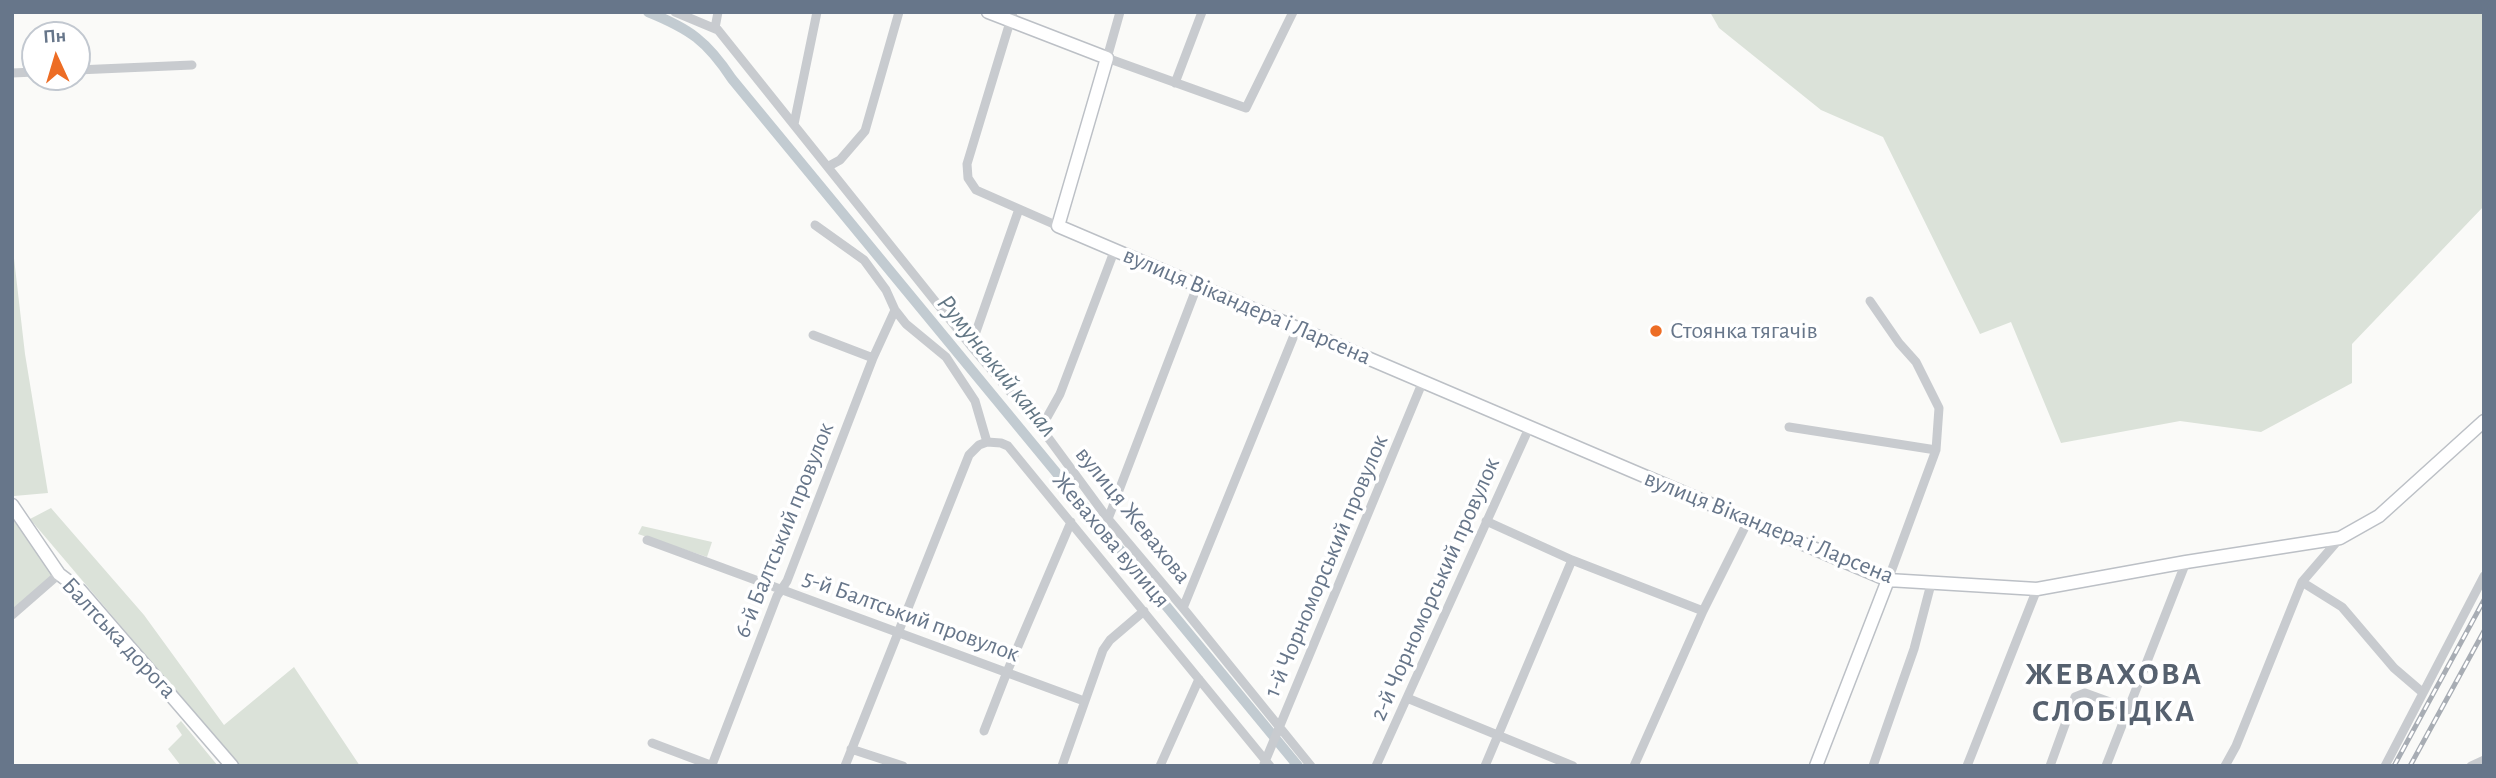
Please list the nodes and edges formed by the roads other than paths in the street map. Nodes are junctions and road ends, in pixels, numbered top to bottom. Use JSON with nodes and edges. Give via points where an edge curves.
{"nodes":[{"id":1,"x":676,"y":12,"type":"edge"},
{"id":2,"x":718,"y":12,"type":"edge"},
{"id":3,"x":817,"y":12,"type":"edge"},
{"id":4,"x":899,"y":12,"type":"edge"},
{"id":5,"x":988,"y":12,"type":"edge"},
{"id":6,"x":1120,"y":12,"type":"edge"},
{"id":7,"x":1202,"y":12,"type":"edge"},
{"id":8,"x":1293,"y":12,"type":"edge"},
{"id":9,"x":1012,"y":16,"type":"edge"},
{"id":10,"x":715,"y":28,"type":"junction"},
{"id":11,"x":1107,"y":58,"type":"junction"},
{"id":12,"x":192,"y":65,"type":"dead end"},
{"id":13,"x":91,"y":69,"type":"edge"},
{"id":14,"x":1175,"y":83,"type":"junction"},
{"id":15,"x":794,"y":124,"type":"junction"},
{"id":16,"x":829,"y":166,"type":"junction"},
{"id":17,"x":1019,"y":209,"type":"junction"},
{"id":18,"x":815,"y":225,"type":"dead end"},
{"id":19,"x":1058,"y":226,"type":"junction"},
{"id":20,"x":1115,"y":249,"type":"junction"},
{"id":21,"x":1198,"y":284,"type":"junction"},
{"id":22,"x":1870,"y":301,"type":"dead end"},
{"id":23,"x":895,"y":310,"type":"junction"},
{"id":24,"x":1297,"y":328,"type":"junction"},
{"id":25,"x":813,"y":335,"type":"dead end"},
{"id":26,"x":971,"y":346,"type":"junction"},
{"id":27,"x":873,"y":358,"type":"junction"},
{"id":28,"x":1423,"y":381,"type":"junction"},
{"id":29,"x":2484,"y":421,"type":"edge"},
{"id":30,"x":1789,"y":427,"type":"dead end"},
{"id":31,"x":1041,"y":428,"type":"junction"},
{"id":32,"x":1528,"y":428,"type":"junction"},
{"id":33,"x":987,"y":442,"type":"junction"},
{"id":34,"x":1936,"y":450,"type":"junction"},
{"id":35,"x":12,"y":505,"type":"edge"},
{"id":36,"x":1108,"y":519,"type":"junction"},
{"id":37,"x":1486,"y":521,"type":"junction"},
{"id":38,"x":1748,"y":521,"type":"junction"},
{"id":39,"x":1071,"y":522,"type":"junction"},
{"id":40,"x":2340,"y":538,"type":"junction"},
{"id":41,"x":647,"y":540,"type":"dead end"},
{"id":42,"x":1572,"y":560,"type":"junction"},
{"id":43,"x":2186,"y":562,"type":"junction"},
{"id":44,"x":59,"y":574,"type":"junction"},
{"id":45,"x":2484,"y":576,"type":"edge"},
{"id":46,"x":1888,"y":580,"type":"junction"},
{"id":47,"x":2302,"y":582,"type":"junction"},
{"id":48,"x":1931,"y":584,"type":"junction"},
{"id":49,"x":782,"y":589,"type":"junction"},
{"id":50,"x":2037,"y":589,"type":"junction"},
{"id":51,"x":1183,"y":608,"type":"junction"},
{"id":52,"x":1144,"y":611,"type":"junction"},
{"id":53,"x":1703,"y":611,"type":"junction"},
{"id":54,"x":12,"y":615,"type":"edge"},
{"id":55,"x":898,"y":632,"type":"junction"},
{"id":56,"x":1007,"y":672,"type":"junction"},
{"id":57,"x":1199,"y":679,"type":"junction"},
{"id":58,"x":2422,"y":692,"type":"junction"},
{"id":59,"x":1407,"y":698,"type":"junction"},
{"id":60,"x":1084,"y":701,"type":"junction"},
{"id":61,"x":2129,"y":709,"type":"junction"},
{"id":62,"x":1278,"y":731,"type":"junction"},
{"id":63,"x":984,"y":732,"type":"dead end"},
{"id":64,"x":1500,"y":736,"type":"junction"},
{"id":65,"x":652,"y":743,"type":"dead end"},
{"id":66,"x":851,"y":749,"type":"junction"},
{"id":67,"x":2484,"y":760,"type":"edge"},
{"id":68,"x":1267,"y":762,"type":"edge"},
{"id":69,"x":232,"y":766,"type":"edge"},
{"id":70,"x":712,"y":766,"type":"edge"},
{"id":71,"x":845,"y":766,"type":"edge"},
{"id":72,"x":903,"y":766,"type":"edge"},
{"id":73,"x":1062,"y":766,"type":"edge"},
{"id":74,"x":1160,"y":766,"type":"edge"},
{"id":75,"x":1311,"y":766,"type":"edge"},
{"id":76,"x":1376,"y":766,"type":"edge"},
{"id":77,"x":1485,"y":766,"type":"edge"},
{"id":78,"x":1573,"y":766,"type":"edge"},
{"id":79,"x":1634,"y":766,"type":"edge"},
{"id":80,"x":1816,"y":766,"type":"edge"},
{"id":81,"x":1872,"y":766,"type":"edge"},
{"id":82,"x":1967,"y":766,"type":"edge"},
{"id":83,"x":2050,"y":766,"type":"edge"},
{"id":84,"x":2106,"y":766,"type":"edge"},
{"id":85,"x":2225,"y":766,"type":"edge"},
{"id":86,"x":2385,"y":766,"type":"edge"},
{"id":87,"x":2471,"y":766,"type":"edge"}],
"edges":[{"from":1,"to":10,"type":"street","name":"вулиця Жевахова"},
{"from":2,"to":10,"type":"street"},
{"from":3,"to":15,"type":"street"},
{"from":4,"to":16,"type":"street","via":[[865,131]]},
{"from":5,"to":9,"type":"street"},
{"from":6,"to":11,"type":"street"},
{"from":7,"to":14,"type":"street"},
{"from":8,"to":14,"type":"street","via":[[1246,108]]},
{"from":9,"to":11,"type":"street"},
{"from":9,"to":17,"type":"street","name":"вулиця Вікандера і Ларсена","via":[[967,164],[968,178],[976,190]]},
{"from":10,"to":15,"type":"street","name":"вулиця Жевахова"},
{"from":11,"to":14,"type":"street"},
{"from":11,"to":19,"type":"street"},
{"from":12,"to":13,"type":"street"},
{"from":15,"to":16,"type":"street","name":"вулиця Жевахова"},
{"from":16,"to":26,"type":"street","name":"вулиця Жевахова"},
{"from":17,"to":19,"type":"street","name":"вулиця Вікандера і Ларсена"},
{"from":17,"to":26,"type":"street"},
{"from":18,"to":23,"type":"street","via":[[864,260]]},
{"from":19,"to":20,"type":"street","name":"вулиця Вікандера і Ларсена"},
{"from":20,"to":21,"type":"street","name":"вулиця Вікандера і Ларсена"},
{"from":20,"to":31,"type":"street","via":[[1060,394]]},
{"from":21,"to":24,"type":"street","name":"вулиця Вікандера і Ларсена"},
{"from":21,"to":36,"type":"street"},
{"from":22,"to":34,"type":"street","via":[[1916,362],[1939,408]]},
{"from":23,"to":27,"type":"street","name":"6-й Балтський провулок"},
{"from":23,"to":33,"type":"street","via":[[946,357],[975,401]]},
{"from":24,"to":28,"type":"street","name":"вулиця Вікандера і Ларсена"},
{"from":24,"to":51,"type":"street"},
{"from":25,"to":27,"type":"street"},
{"from":26,"to":31,"type":"street","name":"вулиця Жевахова"},
{"from":27,"to":49,"type":"street","name":"6-й Балтський провулок"},
{"from":28,"to":32,"type":"street","name":"вулиця Вікандера і Ларсена"},
{"from":28,"to":62,"type":"street","name":"1-й Чорноморський провулок"},
{"from":29,"to":40,"type":"street","name":"вулиця Вікандера і Ларсена","via":[[2379,516]]},
{"from":30,"to":34,"type":"street"},
{"from":31,"to":36,"type":"street","name":"вулиця Жевахова"},
{"from":32,"to":37,"type":"street","name":"2-й Чорноморський провулок"},
{"from":32,"to":38,"type":"street","name":"вулиця Вікандера і Ларсена"},
{"from":33,"to":39,"type":"street","name":"Жевахова вулиця","via":[[1008,446]]},
{"from":33,"to":55,"type":"street","via":[[969,455]]},
{"from":34,"to":46,"type":"street"},
{"from":35,"to":44,"type":"street","name":"Балтська дорога"},
{"from":36,"to":51,"type":"street","name":"вулиця Жевахова"},
{"from":37,"to":42,"type":"street"},
{"from":37,"to":59,"type":"street","name":"2-й Чорноморський провулок"},
{"from":38,"to":46,"type":"street","name":"вулиця Вікандера і Ларсена"},
{"from":38,"to":53,"type":"street"},
{"from":39,"to":52,"type":"street","name":"Жевахова вулиця"},
{"from":39,"to":56,"type":"street"},
{"from":40,"to":43,"type":"street","name":"вулиця Вікандера і Ларсена"},
{"from":40,"to":47,"type":"street"},
{"from":41,"to":49,"type":"street","name":"5-й Балтський провулок"},
{"from":42,"to":53,"type":"street"},
{"from":42,"to":64,"type":"street"},
{"from":43,"to":50,"type":"street","name":"вулиця Вікандера і Ларсена"},
{"from":43,"to":61,"type":"street"},
{"from":44,"to":54,"type":"street"},
{"from":44,"to":69,"type":"street","name":"Балтська дорога","via":[[80,590]]},
{"from":45,"to":58,"type":"street"},
{"from":46,"to":48,"type":"street","name":"вулиця Вікандера і Ларсена"},
{"from":46,"to":80,"type":"street"},
{"from":47,"to":58,"type":"street","via":[[2342,607]]},
{"from":47,"to":85,"type":"street"},
{"from":48,"to":50,"type":"street","name":"вулиця Вікандера і Ларсена"},
{"from":48,"to":81,"type":"street","via":[[1914,649]]},
{"from":49,"to":55,"type":"street","name":"5-й Балтський провулок"},
{"from":49,"to":70,"type":"street","name":"6-й Балтський провулок"},
{"from":50,"to":82,"type":"street"},
{"from":51,"to":62,"type":"street","name":"вулиця Жевахова"},
{"from":52,"to":57,"type":"street","name":"Жевахова вулиця"},
{"from":52,"to":60,"type":"street","via":[[1103,650]]},
{"from":53,"to":79,"type":"street"},
{"from":55,"to":56,"type":"street","name":"5-й Балтський провулок"},
{"from":55,"to":66,"type":"street"},
{"from":56,"to":60,"type":"street","name":"5-й Балтський провулок"},
{"from":56,"to":63,"type":"street"},
{"from":57,"to":68,"type":"street","name":"Жевахова вулиця"},
{"from":57,"to":74,"type":"street"},
{"from":58,"to":86,"type":"street"},
{"from":59,"to":64,"type":"street"},
{"from":59,"to":76,"type":"street","name":"2-й Чорноморський провулок"},
{"from":60,"to":73,"type":"street"},
{"from":61,"to":83,"type":"street","via":[[2085,693],[2075,697]]},
{"from":61,"to":84,"type":"street"},
{"from":62,"to":68,"type":"street","name":"1-й Чорноморський провулок"},
{"from":62,"to":75,"type":"street","name":"вулиця Жевахова"},
{"from":64,"to":77,"type":"street"},
{"from":64,"to":78,"type":"street"},
{"from":65,"to":70,"type":"street"},
{"from":66,"to":71,"type":"street"},
{"from":66,"to":72,"type":"street"},
{"from":67,"to":87,"type":"street"}]}
